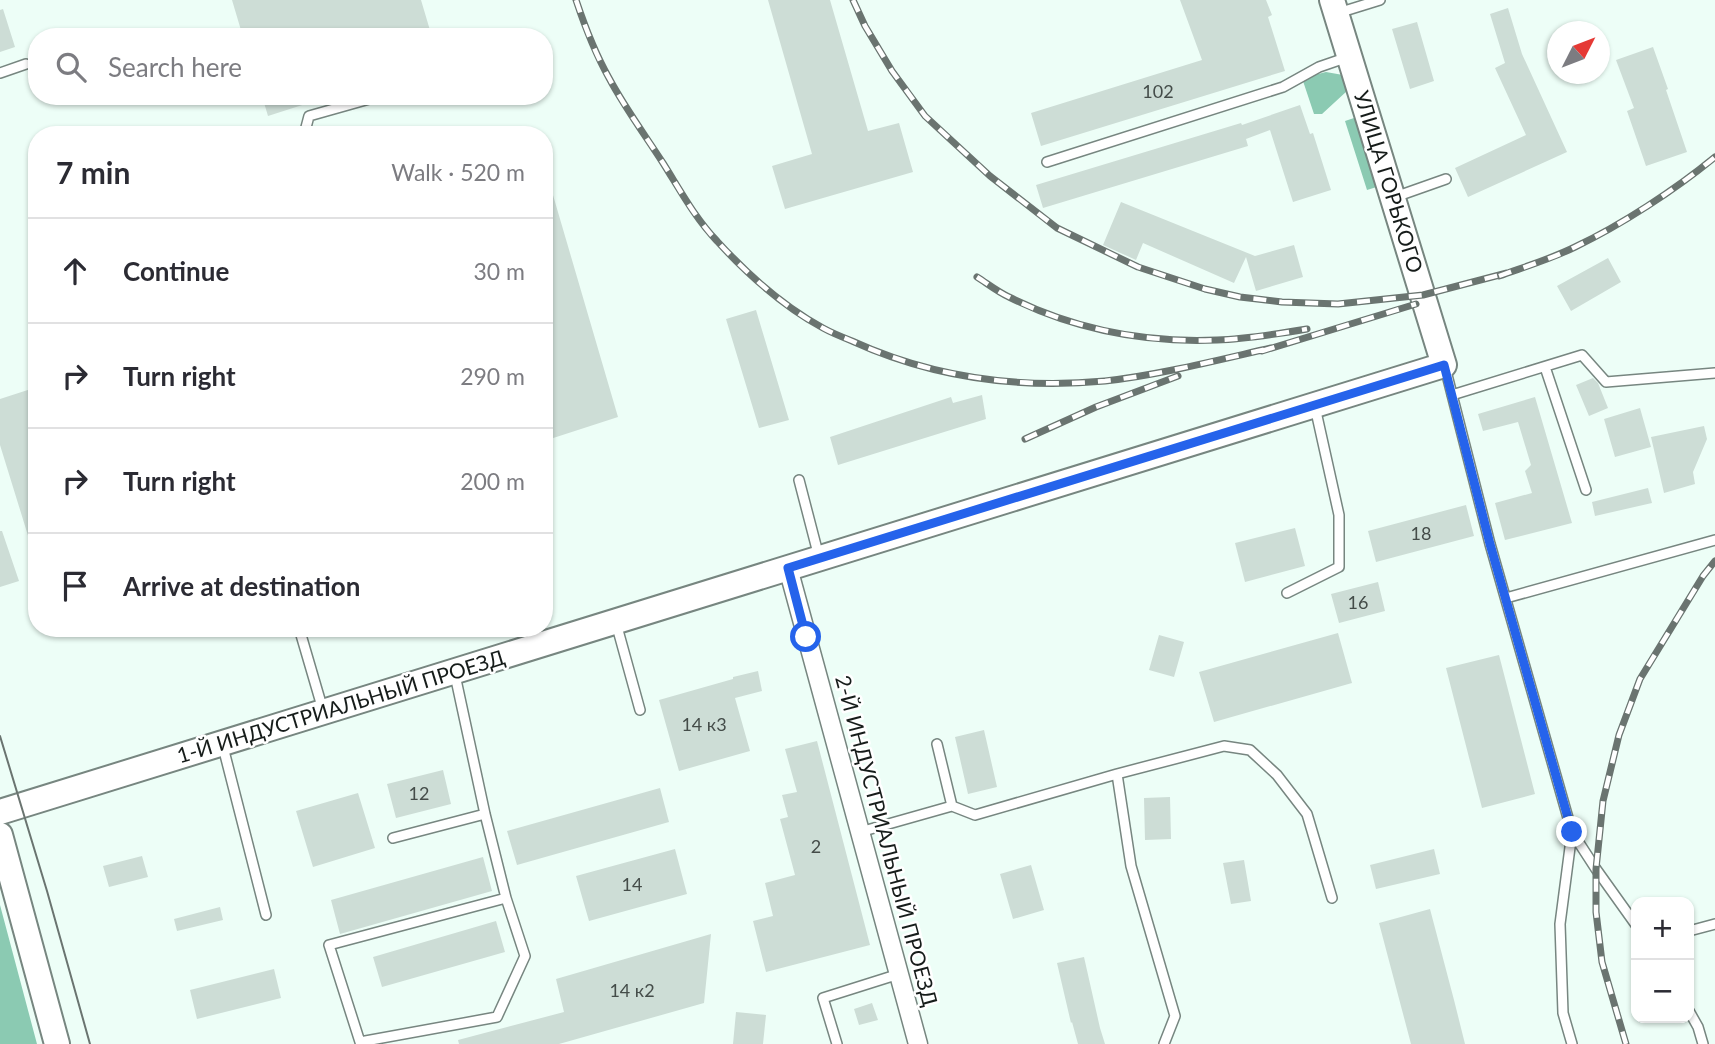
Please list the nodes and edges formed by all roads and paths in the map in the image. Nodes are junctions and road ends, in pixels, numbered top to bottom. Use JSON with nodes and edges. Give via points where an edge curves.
{"nodes":[{"id":1,"x":1380,"y":0,"type":"edge"},
{"id":2,"x":1334,"y":7,"type":"edge"},
{"id":3,"x":1350,"y":57,"type":"junction"},
{"id":4,"x":26,"y":64,"type":"dead end"},
{"id":5,"x":0,"y":73,"type":"edge"},
{"id":6,"x":348,"y":105,"type":"edge"},
{"id":7,"x":306,"y":126,"type":"edge"},
{"id":8,"x":1047,"y":162,"type":"dead end"},
{"id":9,"x":1446,"y":179,"type":"dead end"},
{"id":10,"x":1393,"y":198,"type":"junction"},
{"id":11,"x":1444,"y":365,"type":"junction"},
{"id":12,"x":1545,"y":367,"type":"junction"},
{"id":13,"x":1715,"y":373,"type":"edge"},
{"id":14,"x":1452,"y":395,"type":"junction"},
{"id":15,"x":1315,"y":406,"type":"junction"},
{"id":16,"x":799,"y":480,"type":"dead end"},
{"id":17,"x":1586,"y":490,"type":"dead end"},
{"id":18,"x":1715,"y":540,"type":"edge"},
{"id":19,"x":820,"y":558,"type":"junction"},
{"id":20,"x":788,"y":568,"type":"junction"},
{"id":21,"x":1287,"y":593,"type":"dead end"},
{"id":22,"x":1506,"y":598,"type":"junction"},
{"id":23,"x":616,"y":622,"type":"junction"},
{"id":24,"x":302,"y":637,"type":"edge"},
{"id":25,"x":454,"y":672,"type":"junction"},
{"id":26,"x":640,"y":710,"type":"dead end"},
{"id":27,"x":324,"y":712,"type":"junction"},
{"id":28,"x":222,"y":743,"type":"junction"},
{"id":29,"x":937,"y":744,"type":"dead end"},
{"id":30,"x":1117,"y":774,"type":"junction"},
{"id":31,"x":952,"y":806,"type":"junction"},
{"id":32,"x":0,"y":813,"type":"edge"},
{"id":33,"x":485,"y":814,"type":"junction"},
{"id":34,"x":860,"y":832,"type":"junction"},
{"id":35,"x":1572,"y":832,"type":"junction"},
{"id":36,"x":0,"y":835,"type":"edge"},
{"id":37,"x":393,"y":838,"type":"dead end"},
{"id":38,"x":506,"y":898,"type":"junction"},
{"id":39,"x":1332,"y":898,"type":"dead end"},
{"id":40,"x":266,"y":915,"type":"dead end"},
{"id":41,"x":1631,"y":918,"type":"edge"},
{"id":42,"x":1715,"y":924,"type":"edge"},
{"id":43,"x":1694,"y":929,"type":"edge"},
{"id":44,"x":899,"y":974,"type":"junction"},
{"id":45,"x":1694,"y":1020,"type":"edge"},
{"id":46,"x":57,"y":1044,"type":"edge"},
{"id":47,"x":837,"y":1044,"type":"edge"},
{"id":48,"x":918,"y":1044,"type":"edge"},
{"id":49,"x":1164,"y":1044,"type":"edge"},
{"id":50,"x":1572,"y":1044,"type":"edge"},
{"id":51,"x":1703,"y":1044,"type":"edge"}],
"edges":[{"from":1,"to":2,"type":"lane"},
{"from":2,"to":3,"type":"street","name":"УЛИЦА ГОРЬКОГО"},
{"from":3,"to":8,"type":"lane","via":[[1319,67],[1283,88]]},
{"from":3,"to":10,"type":"street","name":"УЛИЦА ГОРЬКОГО"},
{"from":4,"to":5,"type":"lane"},
{"from":6,"to":7,"type":"lane","via":[[309,116]]},
{"from":9,"to":10,"type":"lane"},
{"from":10,"to":11,"type":"street","name":"УЛИЦА ГОРЬКОГО"},
{"from":11,"to":14,"type":"lane"},
{"from":11,"to":15,"type":"street","name":"1-Й ИНДУСТРИАЛЬНЫЙ ПРОЕЗД"},
{"from":12,"to":13,"type":"lane","via":[[1582,355],[1606,382]]},
{"from":12,"to":14,"type":"lane"},
{"from":12,"to":17,"type":"lane"},
{"from":14,"to":22,"type":"lane"},
{"from":15,"to":19,"type":"street","name":"1-Й ИНДУСТРИАЛЬНЫЙ ПРОЕЗД"},
{"from":15,"to":21,"type":"lane","via":[[1339,515],[1339,567]]},
{"from":16,"to":19,"type":"lane"},
{"from":18,"to":22,"type":"lane"},
{"from":19,"to":20,"type":"street","name":"1-Й ИНДУСТРИАЛЬНЫЙ ПРОЕЗД"},
{"from":20,"to":23,"type":"street","name":"1-Й ИНДУСТРИАЛЬНЫЙ ПРОЕЗД"},
{"from":20,"to":34,"type":"street","name":"2-Й ИНДУСТРИАЛЬНЫЙ ПРОЕЗД"},
{"from":22,"to":35,"type":"lane"},
{"from":23,"to":25,"type":"street","name":"1-Й ИНДУСТРИАЛЬНЫЙ ПРОЕЗД","via":[[534,642]]},
{"from":23,"to":26,"type":"lane"},
{"from":24,"to":27,"type":"lane"},
{"from":25,"to":27,"type":"street","name":"1-Й ИНДУСТРИАЛЬНЫЙ ПРОЕЗД"},
{"from":25,"to":33,"type":"lane"},
{"from":27,"to":28,"type":"street","name":"1-Й ИНДУСТРИАЛЬНЫЙ ПРОЕЗД"},
{"from":28,"to":32,"type":"street","name":"1-Й ИНДУСТРИАЛЬНЫЙ ПРОЕЗД"},
{"from":28,"to":40,"type":"lane"},
{"from":29,"to":31,"type":"lane"},
{"from":30,"to":31,"type":"lane","via":[[975,815]]},
{"from":30,"to":39,"type":"lane","via":[[1224,746],[1250,750],[1277,775],[1307,814]]},
{"from":30,"to":49,"type":"lane","via":[[1131,866],[1175,1016]]},
{"from":31,"to":34,"type":"lane"},
{"from":33,"to":37,"type":"lane"},
{"from":33,"to":38,"type":"lane"},
{"from":34,"to":44,"type":"street","name":"2-Й ИНДУСТРИАЛЬНЫЙ ПРОЕЗД"},
{"from":35,"to":41,"type":"lane"},
{"from":35,"to":50,"type":"lane","via":[[1560,924],[1563,1013]]},
{"from":36,"to":46,"type":"street"},
{"from":38,"to":38,"type":"lane","via":[[525,956],[497,1017],[360,1042],[329,945]]},
{"from":42,"to":43,"type":"lane"},
{"from":44,"to":47,"type":"lane","via":[[822,998]]},
{"from":44,"to":48,"type":"street","name":"2-Й ИНДУСТРИАЛЬНЫЙ ПРОЕЗД"},
{"from":45,"to":51,"type":"lane"}]}
